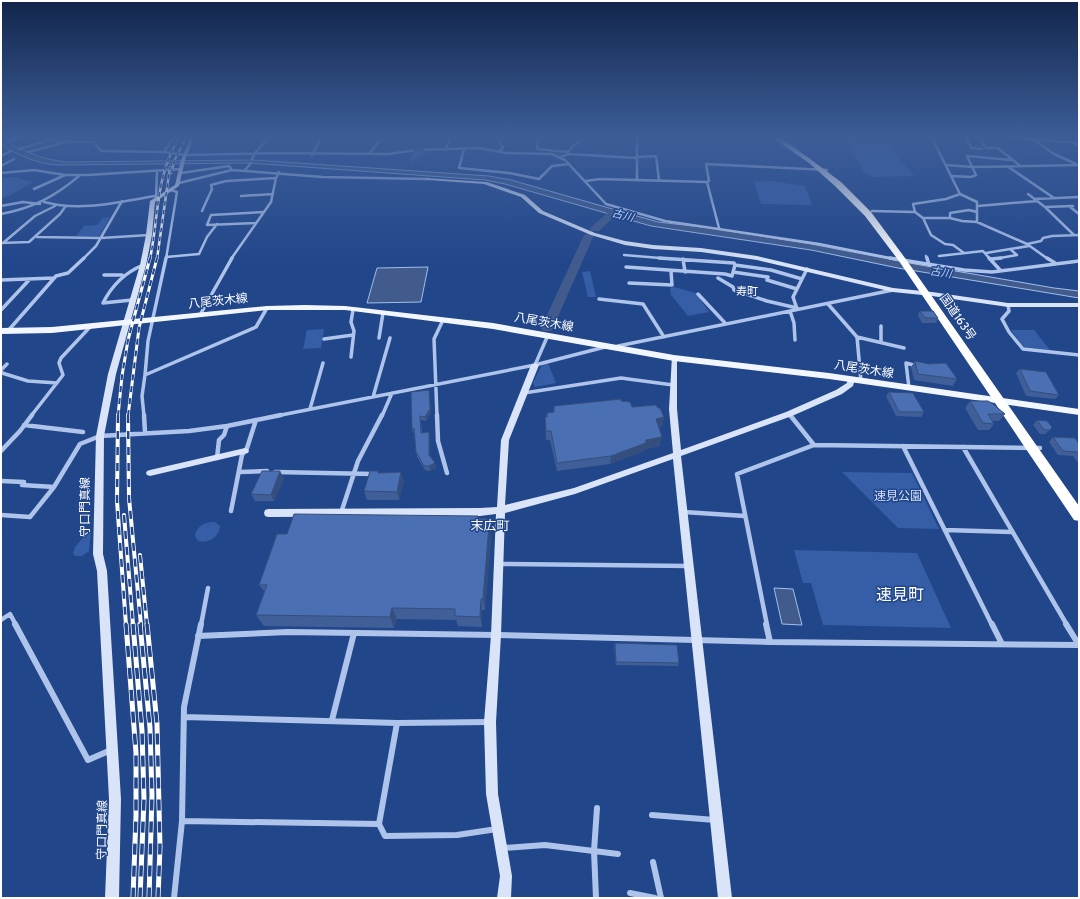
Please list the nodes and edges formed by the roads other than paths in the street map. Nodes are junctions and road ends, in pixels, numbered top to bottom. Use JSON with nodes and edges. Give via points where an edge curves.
{"nodes":[{"id":1,"x":58,"y":180,"type":"edge"},
{"id":2,"x":75,"y":180,"type":"edge"},
{"id":3,"x":157,"y":180,"type":"edge"},
{"id":4,"x":179,"y":180,"type":"edge"},
{"id":5,"x":193,"y":180,"type":"edge"},
{"id":6,"x":243,"y":180,"type":"edge"},
{"id":7,"x":276,"y":180,"type":"edge"},
{"id":8,"x":442,"y":180,"type":"edge"},
{"id":9,"x":593,"y":180,"type":"edge"},
{"id":10,"x":637,"y":180,"type":"edge"},
{"id":11,"x":659,"y":180,"type":"joint"},
{"id":12,"x":709,"y":180,"type":"edge"},
{"id":13,"x":834,"y":180,"type":"edge"},
{"id":14,"x":837,"y":180,"type":"edge"},
{"id":15,"x":954,"y":180,"type":"edge"},
{"id":16,"x":1027,"y":180,"type":"edge"},
{"id":17,"x":586,"y":181,"type":"joint"},
{"id":18,"x":707,"y":182,"type":"junction"},
{"id":19,"x":178,"y":183,"type":"junction"},
{"id":20,"x":34,"y":189,"type":"dead end"},
{"id":21,"x":171,"y":190,"type":"junction"},
{"id":22,"x":273,"y":194,"type":"junction"},
{"id":23,"x":960,"y":194,"type":"junction"},
{"id":24,"x":1028,"y":194,"type":"dead end"},
{"id":25,"x":241,"y":196,"type":"dead end"},
{"id":26,"x":156,"y":197,"type":"junction"},
{"id":27,"x":1079,"y":197,"type":"edge"},
{"id":28,"x":1054,"y":198,"type":"junction"},
{"id":29,"x":1036,"y":200,"type":"junction"},
{"id":30,"x":122,"y":201,"type":"junction"},
{"id":31,"x":44,"y":202,"type":"junction"},
{"id":32,"x":40,"y":204,"type":"junction"},
{"id":33,"x":1,"y":206,"type":"edge"},
{"id":34,"x":55,"y":206,"type":"junction"},
{"id":35,"x":978,"y":206,"type":"junction"},
{"id":36,"x":1068,"y":206,"type":"junction"},
{"id":37,"x":1073,"y":206,"type":"dead end"},
{"id":38,"x":65,"y":207,"type":"junction"},
{"id":39,"x":1046,"y":207,"type":"junction"},
{"id":40,"x":202,"y":211,"type":"dead end"},
{"id":41,"x":872,"y":211,"type":"junction"},
{"id":42,"x":263,"y":212,"type":"junction"},
{"id":43,"x":915,"y":212,"type":"junction"},
{"id":44,"x":977,"y":212,"type":"junction"},
{"id":45,"x":1,"y":214,"type":"edge"},
{"id":46,"x":1079,"y":214,"type":"edge"},
{"id":47,"x":923,"y":218,"type":"junction"},
{"id":48,"x":950,"y":218,"type":"junction"},
{"id":49,"x":256,"y":222,"type":"junction"},
{"id":50,"x":977,"y":222,"type":"junction"},
{"id":51,"x":217,"y":224,"type":"junction"},
{"id":52,"x":719,"y":228,"type":"junction"},
{"id":53,"x":149,"y":235,"type":"junction"},
{"id":54,"x":1074,"y":235,"type":"junction"},
{"id":55,"x":1079,"y":236,"type":"edge"},
{"id":56,"x":37,"y":237,"type":"junction"},
{"id":57,"x":101,"y":238,"type":"junction"},
{"id":58,"x":2,"y":244,"type":"edge"},
{"id":59,"x":1028,"y":245,"type":"junction"},
{"id":60,"x":1010,"y":249,"type":"junction"},
{"id":61,"x":964,"y":253,"type":"junction"},
{"id":62,"x":986,"y":253,"type":"junction"},
{"id":63,"x":624,"y":255,"type":"dead end"},
{"id":64,"x":926,"y":256,"type":"dead end"},
{"id":65,"x":939,"y":256,"type":"dead end"},
{"id":66,"x":166,"y":257,"type":"junction"},
{"id":67,"x":683,"y":259,"type":"junction"},
{"id":68,"x":991,"y":259,"type":"junction"},
{"id":69,"x":906,"y":261,"type":"junction"},
{"id":70,"x":1079,"y":261,"type":"edge"},
{"id":71,"x":1055,"y":264,"type":"junction"},
{"id":72,"x":143,"y":265,"type":"junction"},
{"id":73,"x":735,"y":265,"type":"junction"},
{"id":74,"x":929,"y":265,"type":"junction"},
{"id":75,"x":626,"y":268,"type":"dead end"},
{"id":76,"x":807,"y":269,"type":"junction"},
{"id":77,"x":671,"y":271,"type":"junction"},
{"id":78,"x":1001,"y":271,"type":"junction"},
{"id":79,"x":685,"y":272,"type":"junction"},
{"id":80,"x":733,"y":272,"type":"junction"},
{"id":81,"x":104,"y":275,"type":"dead end"},
{"id":82,"x":122,"y":275,"type":"junction"},
{"id":83,"x":54,"y":278,"type":"junction"},
{"id":84,"x":718,"y":278,"type":"dead end"},
{"id":85,"x":30,"y":279,"type":"junction"},
{"id":86,"x":802,"y":279,"type":"junction"},
{"id":87,"x":1,"y":280,"type":"edge"},
{"id":88,"x":629,"y":283,"type":"dead end"},
{"id":89,"x":797,"y":289,"type":"junction"},
{"id":90,"x":893,"y":290,"type":"junction"},
{"id":91,"x":926,"y":291,"type":"junction"},
{"id":92,"x":698,"y":294,"type":"dead end"},
{"id":93,"x":599,"y":298,"type":"dead end"},
{"id":94,"x":132,"y":300,"type":"junction"},
{"id":95,"x":828,"y":304,"type":"junction"},
{"id":96,"x":1008,"y":305,"type":"junction"},
{"id":97,"x":1077,"y":307,"type":"edge"},
{"id":98,"x":267,"y":308,"type":"junction"},
{"id":99,"x":797,"y":309,"type":"junction"},
{"id":100,"x":1,"y":310,"type":"edge"},
{"id":101,"x":353,"y":310,"type":"junction"},
{"id":102,"x":790,"y":311,"type":"junction"},
{"id":103,"x":383,"y":313,"type":"junction"},
{"id":104,"x":200,"y":314,"type":"junction"},
{"id":105,"x":154,"y":320,"type":"junction"},
{"id":106,"x":442,"y":320,"type":"junction"},
{"id":107,"x":126,"y":322,"type":"junction"},
{"id":108,"x":726,"y":324,"type":"junction"},
{"id":109,"x":90,"y":326,"type":"junction"},
{"id":110,"x":881,"y":326,"type":"dead end"},
{"id":111,"x":4,"y":331,"type":"edge"},
{"id":112,"x":548,"y":335,"type":"junction"},
{"id":113,"x":353,"y":336,"type":"junction"},
{"id":114,"x":664,"y":337,"type":"junction"},
{"id":115,"x":857,"y":337,"type":"junction"},
{"id":116,"x":379,"y":338,"type":"dead end"},
{"id":117,"x":390,"y":338,"type":"dead end"},
{"id":118,"x":324,"y":339,"type":"dead end"},
{"id":119,"x":796,"y":340,"type":"dead end"},
{"id":120,"x":881,"y":342,"type":"junction"},
{"id":121,"x":615,"y":346,"type":"junction"},
{"id":122,"x":904,"y":348,"type":"dead end"},
{"id":123,"x":1079,"y":355,"type":"edge"},
{"id":124,"x":351,"y":356,"type":"dead end"},
{"id":125,"x":674,"y":358,"type":"junction"},
{"id":126,"x":323,"y":363,"type":"dead end"},
{"id":127,"x":7,"y":364,"type":"dead end"},
{"id":128,"x":535,"y":365,"type":"junction"},
{"id":129,"x":925,"y":367,"type":"edge"},
{"id":130,"x":1,"y":372,"type":"edge"},
{"id":131,"x":145,"y":375,"type":"junction"},
{"id":132,"x":851,"y":379,"type":"junction"},
{"id":133,"x":861,"y":380,"type":"junction"},
{"id":134,"x":57,"y":384,"type":"junction"},
{"id":135,"x":435,"y":384,"type":"junction"},
{"id":136,"x":673,"y":385,"type":"junction"},
{"id":137,"x":909,"y":388,"type":"junction"},
{"id":138,"x":392,"y":393,"type":"junction"},
{"id":139,"x":524,"y":393,"type":"junction"},
{"id":140,"x":373,"y":397,"type":"junction"},
{"id":141,"x":1003,"y":400,"type":"junction"},
{"id":142,"x":310,"y":409,"type":"junction"},
{"id":143,"x":1079,"y":412,"type":"edge"},
{"id":144,"x":789,"y":414,"type":"junction"},
{"id":145,"x":256,"y":420,"type":"junction"},
{"id":146,"x":24,"y":425,"type":"junction"},
{"id":147,"x":227,"y":426,"type":"junction"},
{"id":148,"x":83,"y":432,"type":"dead end"},
{"id":149,"x":145,"y":432,"type":"junction"},
{"id":150,"x":100,"y":436,"type":"junction"},
{"id":151,"x":814,"y":445,"type":"junction"},
{"id":152,"x":903,"y":446,"type":"junction"},
{"id":153,"x":963,"y":447,"type":"junction"},
{"id":154,"x":1036,"y":448,"type":"junction"},
{"id":155,"x":1,"y":451,"type":"edge"},
{"id":156,"x":244,"y":451,"type":"junction"},
{"id":157,"x":677,"y":454,"type":"junction"},
{"id":158,"x":217,"y":458,"type":"junction"},
{"id":159,"x":239,"y":472,"type":"junction"},
{"id":160,"x":447,"y":473,"type":"dead end"},
{"id":161,"x":150,"y":474,"type":"dead end"},
{"id":162,"x":352,"y":474,"type":"junction"},
{"id":163,"x":379,"y":475,"type":"edge"},
{"id":164,"x":1,"y":481,"type":"edge"},
{"id":165,"x":54,"y":487,"type":"junction"},
{"id":166,"x":1079,"y":503,"type":"edge"},
{"id":167,"x":501,"y":510,"type":"junction"},
{"id":168,"x":231,"y":511,"type":"dead end"},
{"id":169,"x":683,"y":512,"type":"junction"},
{"id":170,"x":268,"y":513,"type":"dead end"},
{"id":171,"x":341,"y":513,"type":"junction"},
{"id":172,"x":1,"y":515,"type":"edge"},
{"id":173,"x":745,"y":516,"type":"junction"},
{"id":174,"x":1079,"y":516,"type":"edge"},
{"id":175,"x":945,"y":530,"type":"junction"},
{"id":176,"x":1012,"y":532,"type":"junction"},
{"id":177,"x":499,"y":564,"type":"junction"},
{"id":178,"x":689,"y":566,"type":"junction"},
{"id":179,"x":208,"y":588,"type":"dead end"},
{"id":180,"x":1,"y":620,"type":"edge"},
{"id":181,"x":354,"y":633,"type":"junction"},
{"id":182,"x":496,"y":635,"type":"junction"},
{"id":183,"x":198,"y":636,"type":"junction"},
{"id":184,"x":698,"y":641,"type":"junction"},
{"id":185,"x":770,"y":642,"type":"junction"},
{"id":186,"x":1002,"y":644,"type":"junction"},
{"id":187,"x":1079,"y":645,"type":"edge"},
{"id":188,"x":184,"y":717,"type":"junction"},
{"id":189,"x":332,"y":720,"type":"junction"},
{"id":190,"x":490,"y":722,"type":"junction"},
{"id":191,"x":397,"y":723,"type":"junction"},
{"id":192,"x":113,"y":748,"type":"junction"},
{"id":193,"x":597,"y":808,"type":"dead end"},
{"id":194,"x":652,"y":815,"type":"dead end"},
{"id":195,"x":716,"y":820,"type":"junction"},
{"id":196,"x":182,"y":821,"type":"junction"},
{"id":197,"x":379,"y":824,"type":"junction"},
{"id":198,"x":497,"y":829,"type":"junction"},
{"id":199,"x":501,"y":849,"type":"junction"},
{"id":200,"x":594,"y":851,"type":"junction"},
{"id":201,"x":618,"y":854,"type":"dead end"},
{"id":202,"x":653,"y":862,"type":"dead end"},
{"id":203,"x":630,"y":894,"type":"dead end"},
{"id":204,"x":112,"y":898,"type":"edge"},
{"id":205,"x":174,"y":898,"type":"edge"},
{"id":206,"x":504,"y":898,"type":"edge"},
{"id":207,"x":596,"y":898,"type":"edge"},
{"id":208,"x":655,"y":898,"type":"edge"},
{"id":209,"x":661,"y":898,"type":"edge"},
{"id":210,"x":725,"y":898,"type":"edge"}],
"edges":[{"from":1,"to":20,"type":"street"},
{"from":2,"to":31,"type":"street"},
{"from":3,"to":26,"type":"street"},
{"from":4,"to":19,"type":"street"},
{"from":5,"to":19,"type":"street"},
{"from":6,"to":40,"type":"street","via":[[211,185],[212,189]]},
{"from":7,"to":22,"type":"street"},
{"from":8,"to":76,"type":"street","via":[[485,183],[523,196],[542,212],[594,234],[619,241],[653,247],[739,255]]},
{"from":9,"to":17,"type":"street"},
{"from":10,"to":11,"type":"street"},
{"from":11,"to":18,"type":"street"},
{"from":12,"to":18,"type":"street"},
{"from":13,"to":69,"type":"highway","name":"国道163号","via":[[868,214]]},
{"from":14,"to":41,"type":"highway","name":"国道163号"},
{"from":15,"to":23,"type":"street"},
{"from":16,"to":28,"type":"street"},
{"from":17,"to":52,"type":"street","via":[[606,204],[658,220]]},
{"from":18,"to":52,"type":"street"},
{"from":19,"to":21,"type":"street"},
{"from":21,"to":26,"type":"street"},
{"from":21,"to":66,"type":"street","via":[[177,192]]},
{"from":22,"to":25,"type":"street"},
{"from":22,"to":42,"type":"street","via":[[271,202]]},
{"from":23,"to":35,"type":"street","via":[[977,202]]},
{"from":23,"to":43,"type":"street","via":[[913,204]]},
{"from":24,"to":29,"type":"street"},
{"from":26,"to":30,"type":"street"},
{"from":26,"to":53,"type":"street","name":"守口門真線"},
{"from":27,"to":28,"type":"street"},
{"from":28,"to":29,"type":"street"},
{"from":29,"to":35,"type":"street"},
{"from":29,"to":39,"type":"street"},
{"from":30,"to":38,"type":"street"},
{"from":30,"to":57,"type":"street"},
{"from":31,"to":32,"type":"street"},
{"from":31,"to":34,"type":"street"},
{"from":32,"to":33,"type":"street","via":[[23,202]]},
{"from":32,"to":45,"type":"street","via":[[22,211]]},
{"from":34,"to":38,"type":"street"},
{"from":34,"to":58,"type":"street","via":[[35,216]]},
{"from":35,"to":44,"type":"street"},
{"from":36,"to":37,"type":"street"},
{"from":36,"to":39,"type":"street"},
{"from":36,"to":46,"type":"street"},
{"from":38,"to":56,"type":"street"},
{"from":39,"to":54,"type":"street"},
{"from":41,"to":43,"type":"street"},
{"from":41,"to":69,"type":"highway","name":"国道163号","via":[[886,228]]},
{"from":42,"to":49,"type":"street"},
{"from":42,"to":51,"type":"street","via":[[211,215],[207,225]]},
{"from":43,"to":47,"type":"street"},
{"from":44,"to":48,"type":"street","via":[[969,210],[950,213]]},
{"from":44,"to":50,"type":"street"},
{"from":47,"to":48,"type":"street"},
{"from":47,"to":61,"type":"street","via":[[931,234]]},
{"from":48,"to":50,"type":"street"},
{"from":49,"to":51,"type":"street"},
{"from":49,"to":104,"type":"street","via":[[226,266]]},
{"from":50,"to":59,"type":"street"},
{"from":51,"to":66,"type":"street","via":[[199,254]]},
{"from":52,"to":69,"type":"street"},
{"from":53,"to":57,"type":"street"},
{"from":53,"to":72,"type":"street","name":"守口門真線"},
{"from":54,"to":55,"type":"street"},
{"from":54,"to":59,"type":"street","via":[[1052,236]]},
{"from":56,"to":57,"type":"street"},
{"from":56,"to":58,"type":"street","via":[[30,242]]},
{"from":57,"to":83,"type":"street","via":[[90,253],[68,273]]},
{"from":59,"to":60,"type":"street"},
{"from":59,"to":71,"type":"street"},
{"from":60,"to":62,"type":"street"},
{"from":60,"to":68,"type":"street","via":[[1017,255]]},
{"from":61,"to":62,"type":"street"},
{"from":61,"to":65,"type":"street"},
{"from":62,"to":68,"type":"street"},
{"from":63,"to":67,"type":"street"},
{"from":64,"to":74,"type":"street"},
{"from":66,"to":105,"type":"street"},
{"from":67,"to":73,"type":"street"},
{"from":67,"to":79,"type":"street"},
{"from":68,"to":78,"type":"street"},
{"from":69,"to":74,"type":"street"},
{"from":69,"to":91,"type":"highway","name":"国道163号"},
{"from":70,"to":71,"type":"street"},
{"from":71,"to":78,"type":"street"},
{"from":72,"to":82,"type":"street"},
{"from":72,"to":94,"type":"street","name":"守口門真線"},
{"from":73,"to":80,"type":"street"},
{"from":73,"to":86,"type":"street","via":[[771,270]]},
{"from":74,"to":78,"type":"street","via":[[985,272]]},
{"from":75,"to":77,"type":"street"},
{"from":76,"to":86,"type":"street"},
{"from":76,"to":90,"type":"street"},
{"from":77,"to":79,"type":"street"},
{"from":77,"to":88,"type":"street","via":[[672,285]]},
{"from":79,"to":80,"type":"street","via":[[732,276]]},
{"from":80,"to":89,"type":"street","via":[[768,277],[767,280]]},
{"from":81,"to":82,"type":"street"},
{"from":82,"to":94,"type":"street","via":[[103,303]]},
{"from":83,"to":85,"type":"street"},
{"from":83,"to":111,"type":"street"},
{"from":84,"to":99,"type":"street","via":[[734,290]]},
{"from":85,"to":87,"type":"street"},
{"from":85,"to":100,"type":"street"},
{"from":86,"to":89,"type":"street"},
{"from":89,"to":99,"type":"street","via":[[793,296]]},
{"from":90,"to":91,"type":"street"},
{"from":90,"to":95,"type":"street"},
{"from":91,"to":96,"type":"street"},
{"from":91,"to":141,"type":"highway","name":"国道163号"},
{"from":92,"to":108,"type":"street"},
{"from":93,"to":114,"type":"street","via":[[643,304]]},
{"from":94,"to":107,"type":"street","name":"守口門真線"},
{"from":95,"to":99,"type":"street"},
{"from":95,"to":115,"type":"street"},
{"from":96,"to":97,"type":"street"},
{"from":96,"to":123,"type":"street","via":[[1009,311],[1002,319],[1023,349]]},
{"from":98,"to":101,"type":"main road","name":"八尾茨木線"},
{"from":98,"to":104,"type":"main road","name":"八尾茨木線"},
{"from":98,"to":131,"type":"street","via":[[256,327]]},
{"from":99,"to":102,"type":"street"},
{"from":101,"to":103,"type":"main road","name":"八尾茨木線"},
{"from":101,"to":113,"type":"street"},
{"from":102,"to":108,"type":"street"},
{"from":102,"to":119,"type":"street"},
{"from":103,"to":106,"type":"main road","name":"八尾茨木線"},
{"from":103,"to":116,"type":"street"},
{"from":104,"to":105,"type":"main road","name":"八尾茨木線"},
{"from":105,"to":107,"type":"main road","name":"八尾茨木線"},
{"from":105,"to":131,"type":"street","via":[[148,341]]},
{"from":106,"to":112,"type":"main road","name":"八尾茨木線"},
{"from":106,"to":135,"type":"street","via":[[434,339]]},
{"from":107,"to":109,"type":"main road","name":"八尾茨木線"},
{"from":107,"to":150,"type":"street","name":"守口門真線","via":[[112,374]]},
{"from":108,"to":114,"type":"street"},
{"from":109,"to":111,"type":"main road","name":"八尾茨木線"},
{"from":109,"to":134,"type":"street","via":[[61,358],[59,363],[63,375]]},
{"from":110,"to":120,"type":"street"},
{"from":112,"to":121,"type":"main road","name":"八尾茨木線"},
{"from":112,"to":128,"type":"street"},
{"from":113,"to":118,"type":"street"},
{"from":113,"to":124,"type":"street"},
{"from":114,"to":121,"type":"street"},
{"from":115,"to":120,"type":"street"},
{"from":115,"to":133,"type":"street"},
{"from":117,"to":140,"type":"street"},
{"from":120,"to":122,"type":"street"},
{"from":121,"to":125,"type":"main road","name":"八尾茨木線"},
{"from":121,"to":128,"type":"street"},
{"from":125,"to":132,"type":"main road","name":"八尾茨木線"},
{"from":125,"to":136,"type":"street"},
{"from":126,"to":142,"type":"street"},
{"from":127,"to":130,"type":"street"},
{"from":128,"to":135,"type":"street"},
{"from":128,"to":139,"type":"street"},
{"from":129,"to":137,"type":"street","via":[[906,363]]},
{"from":130,"to":134,"type":"street","via":[[28,381]]},
{"from":131,"to":149,"type":"street","via":[[142,396]]},
{"from":132,"to":133,"type":"main road","name":"八尾茨木線"},
{"from":132,"to":144,"type":"street","via":[[850,384],[839,392]]},
{"from":133,"to":137,"type":"main road","name":"八尾茨木線"},
{"from":134,"to":146,"type":"street"},
{"from":135,"to":138,"type":"street"},
{"from":135,"to":160,"type":"street","via":[[438,441]]},
{"from":136,"to":139,"type":"street","via":[[621,378]]},
{"from":136,"to":157,"type":"street"},
{"from":137,"to":141,"type":"main road","name":"八尾茨木線"},
{"from":138,"to":140,"type":"street"},
{"from":138,"to":162,"type":"street"},
{"from":139,"to":167,"type":"street","via":[[505,439]]},
{"from":140,"to":142,"type":"street"},
{"from":141,"to":143,"type":"main road","name":"八尾茨木線"},
{"from":141,"to":154,"type":"highway","name":"国道163号"},
{"from":142,"to":145,"type":"street"},
{"from":144,"to":151,"type":"street"},
{"from":144,"to":157,"type":"street"},
{"from":145,"to":147,"type":"street"},
{"from":145,"to":156,"type":"street"},
{"from":146,"to":148,"type":"street"},
{"from":146,"to":155,"type":"street"},
{"from":147,"to":149,"type":"street","via":[[189,431]]},
{"from":147,"to":158,"type":"street","via":[[224,436],[219,440]]},
{"from":149,"to":150,"type":"street"},
{"from":150,"to":165,"type":"street","via":[[80,444]]},
{"from":150,"to":192,"type":"street","name":"守口門真線","via":[[98,554],[102,571]]},
{"from":151,"to":152,"type":"street"},
{"from":151,"to":173,"type":"street","via":[[737,474]]},
{"from":152,"to":153,"type":"street"},
{"from":152,"to":175,"type":"street"},
{"from":153,"to":154,"type":"street"},
{"from":153,"to":176,"type":"street"},
{"from":154,"to":166,"type":"highway","name":"国道163号"},
{"from":154,"to":174,"type":"highway","name":"国道163号"},
{"from":156,"to":158,"type":"street"},
{"from":156,"to":159,"type":"street"},
{"from":157,"to":167,"type":"street","via":[[575,491]]},
{"from":157,"to":169,"type":"street"},
{"from":158,"to":161,"type":"street"},
{"from":159,"to":162,"type":"street"},
{"from":159,"to":168,"type":"street"},
{"from":162,"to":163,"type":"street"},
{"from":162,"to":171,"type":"street"},
{"from":164,"to":165,"type":"street"},
{"from":165,"to":172,"type":"street","via":[[30,517]]},
{"from":167,"to":171,"type":"street"},
{"from":167,"to":177,"type":"street"},
{"from":169,"to":173,"type":"street"},
{"from":169,"to":178,"type":"street"},
{"from":170,"to":171,"type":"street"},
{"from":173,"to":185,"type":"street"},
{"from":175,"to":176,"type":"street"},
{"from":175,"to":186,"type":"street"},
{"from":176,"to":187,"type":"street"},
{"from":177,"to":178,"type":"street"},
{"from":177,"to":182,"type":"street"},
{"from":178,"to":184,"type":"street"},
{"from":179,"to":183,"type":"street"},
{"from":180,"to":192,"type":"street","via":[[10,614],[88,760]]},
{"from":181,"to":182,"type":"street"},
{"from":181,"to":183,"type":"street","via":[[288,632]]},
{"from":181,"to":189,"type":"street"},
{"from":182,"to":184,"type":"street"},
{"from":182,"to":190,"type":"street"},
{"from":183,"to":188,"type":"street"},
{"from":184,"to":185,"type":"street"},
{"from":184,"to":195,"type":"street"},
{"from":185,"to":186,"type":"street"},
{"from":186,"to":187,"type":"street"},
{"from":188,"to":189,"type":"street"},
{"from":188,"to":196,"type":"street"},
{"from":189,"to":191,"type":"street"},
{"from":190,"to":191,"type":"street"},
{"from":190,"to":198,"type":"street","via":[[492,794]]},
{"from":191,"to":197,"type":"street"},
{"from":192,"to":204,"type":"street","name":"守口門真線","via":[[116,799]]},
{"from":193,"to":200,"type":"street"},
{"from":194,"to":195,"type":"street"},
{"from":195,"to":210,"type":"street"},
{"from":196,"to":197,"type":"street"},
{"from":196,"to":205,"type":"street"},
{"from":197,"to":198,"type":"street","via":[[385,836],[457,835]]},
{"from":198,"to":199,"type":"street"},
{"from":199,"to":200,"type":"street","via":[[545,845]]},
{"from":199,"to":206,"type":"street","via":[[506,876]]},
{"from":200,"to":201,"type":"street"},
{"from":200,"to":207,"type":"street"},
{"from":202,"to":209,"type":"street"},
{"from":203,"to":208,"type":"street"}]}
